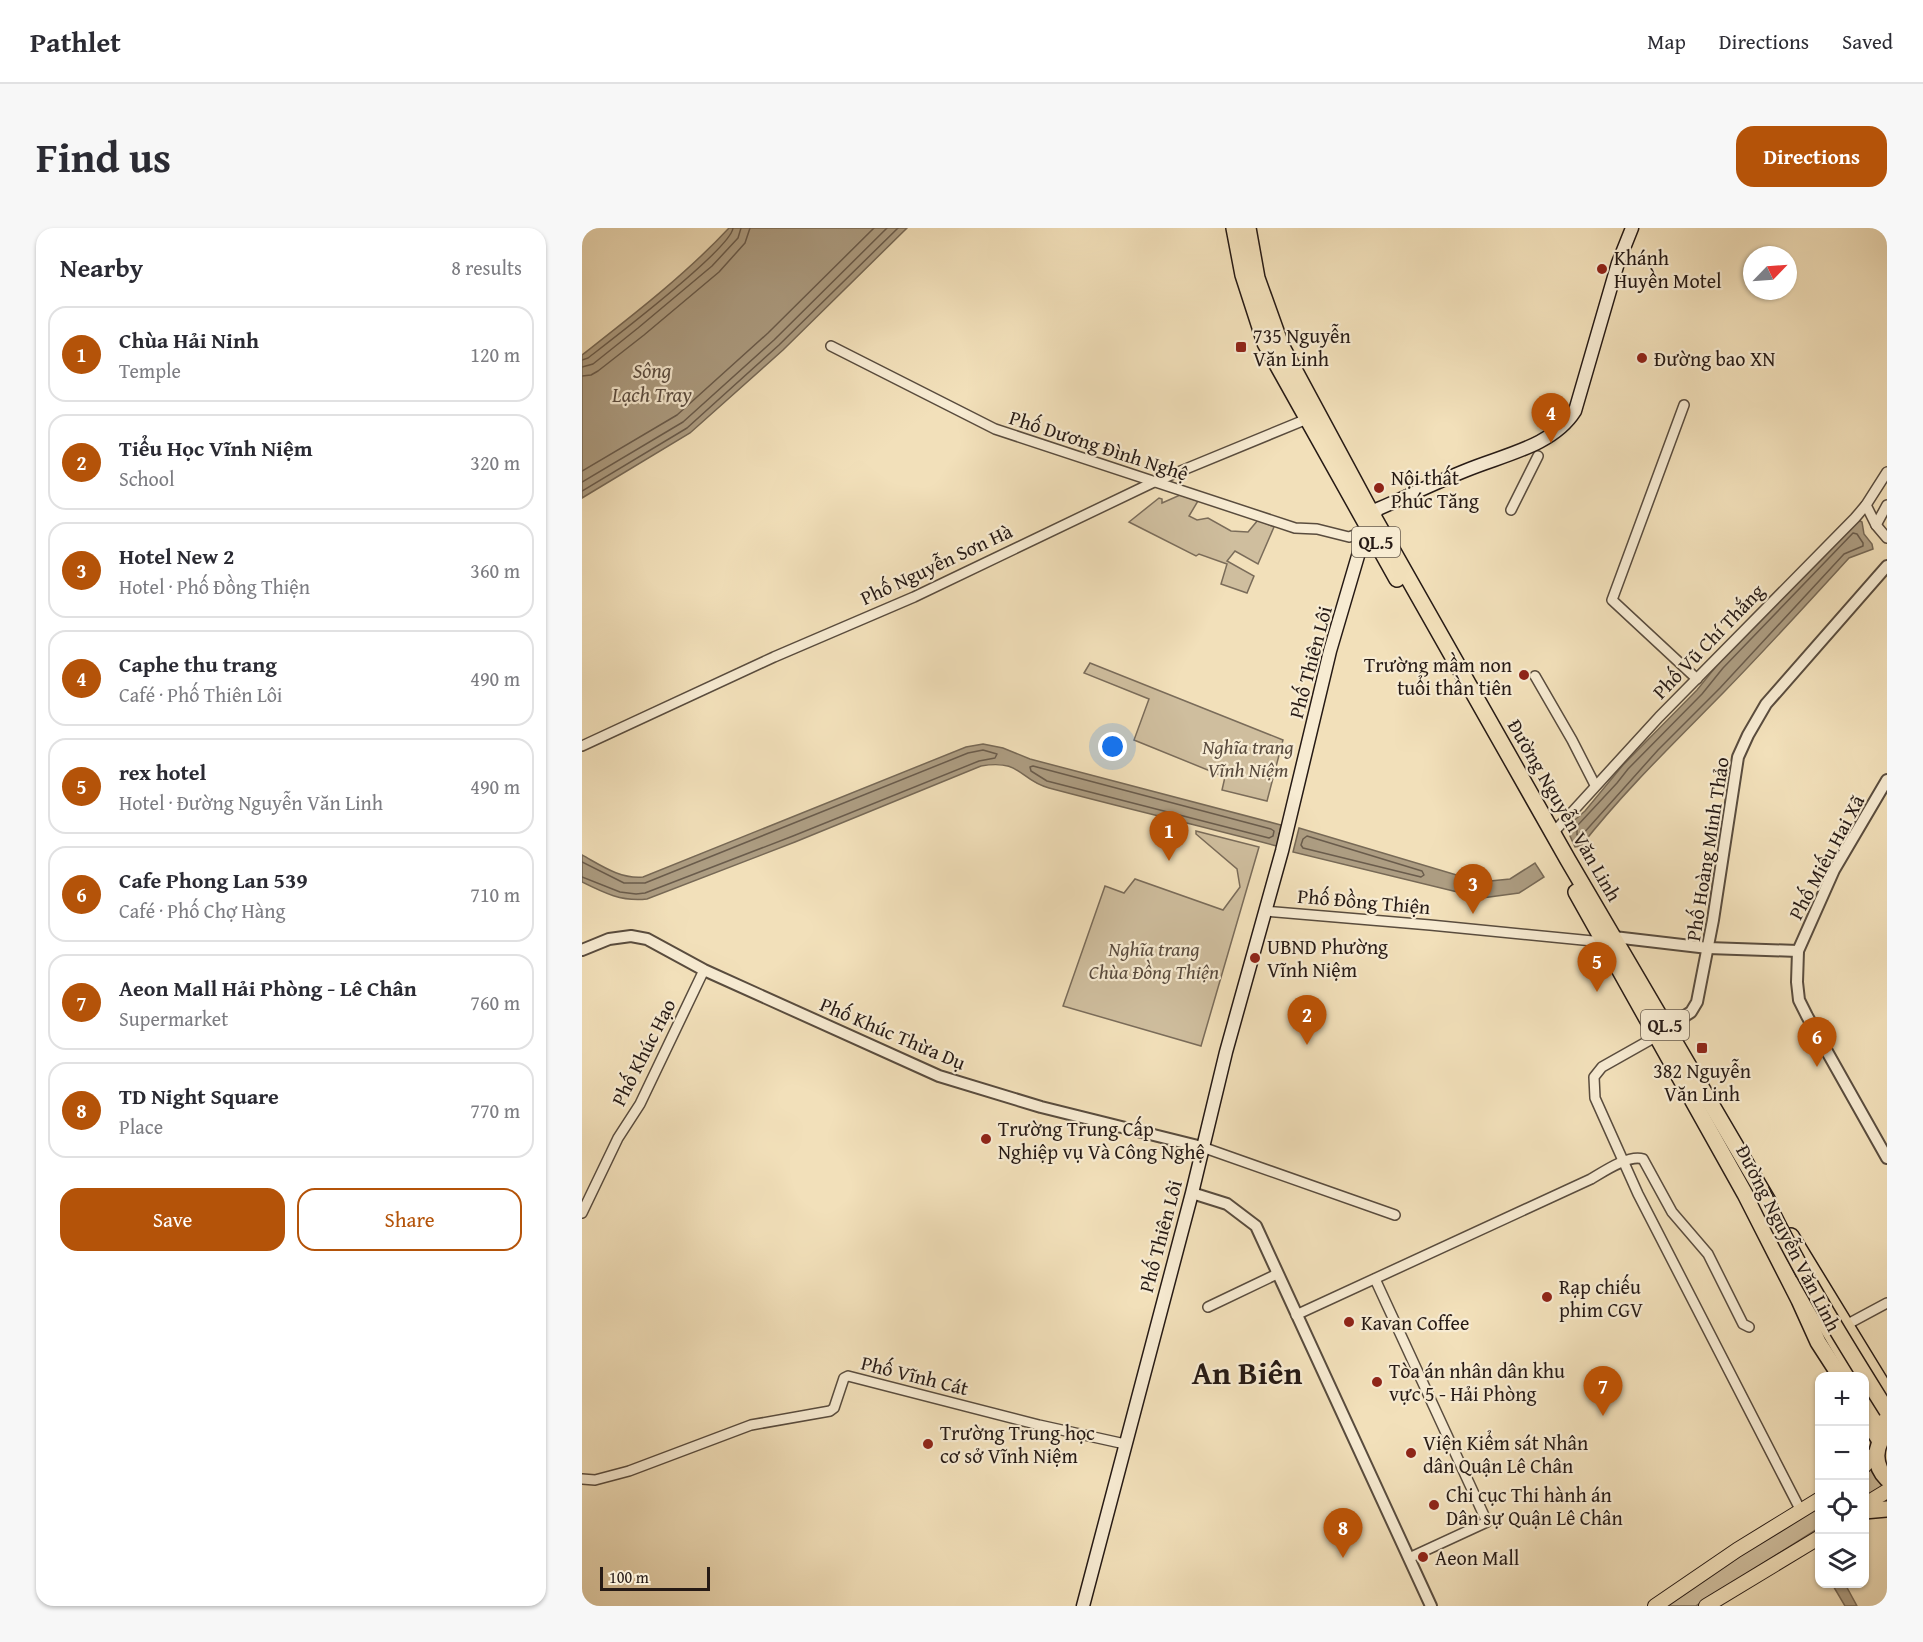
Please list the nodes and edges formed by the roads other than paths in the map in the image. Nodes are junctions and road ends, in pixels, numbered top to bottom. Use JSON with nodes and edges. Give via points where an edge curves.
{"nodes":[{"id":1,"x":1234,"y":228,"type":"edge"},
{"id":2,"x":1248,"y":228,"type":"edge"},
{"id":3,"x":1632,"y":228,"type":"edge"},
{"id":4,"x":831,"y":346,"type":"dead end"},
{"id":5,"x":1684,"y":405,"type":"dead end"},
{"id":6,"x":1307,"y":419,"type":"junction"},
{"id":7,"x":1538,"y":456,"type":"dead end"},
{"id":8,"x":1887,"y":472,"type":"edge"},
{"id":9,"x":1154,"y":482,"type":"junction"},
{"id":10,"x":1866,"y":505,"type":"junction"},
{"id":11,"x":1887,"y":505,"type":"edge"},
{"id":12,"x":1511,"y":510,"type":"dead end"},
{"id":13,"x":1371,"y":523,"type":"junction"},
{"id":14,"x":1876,"y":525,"type":"junction"},
{"id":15,"x":1887,"y":538,"type":"edge"},
{"id":16,"x":1887,"y":567,"type":"edge"},
{"id":17,"x":1534,"y":676,"type":"dead end"},
{"id":18,"x":1697,"y":679,"type":"junction"},
{"id":19,"x":582,"y":746,"type":"edge"},
{"id":20,"x":1887,"y":780,"type":"edge"},
{"id":21,"x":1595,"y":785,"type":"junction"},
{"id":22,"x":1551,"y":838,"type":"junction"},
{"id":23,"x":1265,"y":911,"type":"junction"},
{"id":24,"x":1609,"y":940,"type":"junction"},
{"id":25,"x":1708,"y":948,"type":"junction"},
{"id":26,"x":582,"y":950,"type":"edge"},
{"id":27,"x":1798,"y":951,"type":"junction"},
{"id":28,"x":704,"y":970,"type":"junction"},
{"id":29,"x":1661,"y":1032,"type":"junction"},
{"id":30,"x":1202,"y":1147,"type":"junction"},
{"id":31,"x":1887,"y":1158,"type":"edge"},
{"id":32,"x":1622,"y":1161,"type":"junction"},
{"id":33,"x":1761,"y":1190,"type":"junction"},
{"id":34,"x":1192,"y":1194,"type":"junction"},
{"id":35,"x":1745,"y":1194,"type":"junction"},
{"id":36,"x":582,"y":1213,"type":"edge"},
{"id":37,"x":1395,"y":1215,"type":"dead end"},
{"id":38,"x":1277,"y":1274,"type":"junction"},
{"id":39,"x":1375,"y":1279,"type":"junction"},
{"id":40,"x":1887,"y":1303,"type":"edge"},
{"id":41,"x":1208,"y":1307,"type":"dead end"},
{"id":42,"x":1296,"y":1315,"type":"junction"},
{"id":43,"x":1846,"y":1326,"type":"junction"},
{"id":44,"x":1749,"y":1327,"type":"dead end"},
{"id":45,"x":1872,"y":1369,"type":"junction"},
{"id":46,"x":1837,"y":1372,"type":"edge"},
{"id":47,"x":1853,"y":1372,"type":"edge"},
{"id":48,"x":1869,"y":1386,"type":"edge"},
{"id":49,"x":1887,"y":1393,"type":"edge"},
{"id":50,"x":1869,"y":1404,"type":"edge"},
{"id":51,"x":1887,"y":1411,"type":"edge"},
{"id":52,"x":1869,"y":1422,"type":"edge"},
{"id":53,"x":1882,"y":1439,"type":"edge"},
{"id":54,"x":1125,"y":1444,"type":"junction"},
{"id":55,"x":1869,"y":1458,"type":"edge"},
{"id":56,"x":582,"y":1479,"type":"edge"},
{"id":57,"x":1887,"y":1479,"type":"edge"},
{"id":58,"x":1887,"y":1491,"type":"edge"},
{"id":59,"x":1815,"y":1502,"type":"edge"},
{"id":60,"x":1869,"y":1502,"type":"edge"},
{"id":61,"x":1887,"y":1509,"type":"edge"},
{"id":62,"x":1801,"y":1511,"type":"junction"},
{"id":63,"x":1869,"y":1511,"type":"edge"},
{"id":64,"x":1815,"y":1540,"type":"edge"},
{"id":65,"x":1409,"y":1558,"type":"junction"},
{"id":66,"x":1083,"y":1606,"type":"edge"},
{"id":67,"x":1431,"y":1606,"type":"edge"},
{"id":68,"x":1655,"y":1606,"type":"edge"},
{"id":69,"x":1706,"y":1606,"type":"edge"}],
"edges":[{"from":1,"to":6,"type":"highway","name":"Đường Nguyễn Văn Linh","number":"QL.5","via":[[1243,275],[1265,343]]},
{"from":2,"to":13,"type":"highway","name":"Đường Nguyễn Văn Linh","number":"QL.5","via":[[1257,278],[1281,345]]},
{"from":3,"to":13,"type":"main road","via":[[1575,411],[1568,422],[1527,447],[1378,509]]},
{"from":4,"to":9,"type":"street","name":"Phố Dương Đình Nghệ","via":[[994,429]]},
{"from":5,"to":18,"type":"street","via":[[1612,600]]},
{"from":6,"to":9,"type":"street","name":"Phố Nguyễn Sơn Hà"},
{"from":6,"to":13,"type":"highway","name":"Đường Nguyễn Văn Linh","number":"QL.5"},
{"from":7,"to":12,"type":"street"},
{"from":8,"to":10,"type":"street","name":"Phố Vũ Chí Thắng"},
{"from":9,"to":13,"type":"street","name":"Phố Dương Đình Nghệ","via":[[1295,528],[1349,537]]},
{"from":9,"to":19,"type":"street","name":"Phố Nguyễn Sơn Hà","via":[[914,597]]},
{"from":10,"to":14,"type":"street"},
{"from":10,"to":18,"type":"street","name":"Phố Vũ Chí Thắng"},
{"from":11,"to":14,"type":"street"},
{"from":13,"to":22,"type":"highway","name":"Đường Nguyễn Văn Linh","number":"QL.5"},
{"from":13,"to":23,"type":"main road","name":"Phố Thiên Lôi","via":[[1330,651]]},
{"from":14,"to":15,"type":"street"},
{"from":16,"to":25,"type":"street","name":"Phố Hoàng Minh Thảo","via":[[1766,704],[1748,735],[1738,757]]},
{"from":17,"to":21,"type":"street"},
{"from":18,"to":21,"type":"street","name":"Phố Vũ Chí Thắng"},
{"from":20,"to":27,"type":"street","name":"Phố Miếu Hai Xã","via":[[1834,870]]},
{"from":21,"to":22,"type":"street","name":"Phố Vũ Chí Thắng"},
{"from":22,"to":24,"type":"highway","name":"Đường Nguyễn Văn Linh","number":"QL.5"},
{"from":23,"to":24,"type":"street","name":"Phố Đồng Thiện"},
{"from":23,"to":30,"type":"main road","name":"Phố Thiên Lôi"},
{"from":24,"to":25,"type":"street"},
{"from":24,"to":29,"type":"highway","name":"Đường Nguyễn Văn Linh","number":"QL.5"},
{"from":25,"to":27,"type":"street"},
{"from":25,"to":29,"type":"street","name":"Phố Hoàng Minh Thảo","via":[[1696,1007]]},
{"from":26,"to":28,"type":"street","name":"Phố Khúc Thừa Dụ","via":[[609,939],[631,936],[647,939]]},
{"from":27,"to":31,"type":"street","via":[[1799,1000]]},
{"from":28,"to":30,"type":"street","name":"Phố Khúc Thừa Dụ","via":[[939,1076],[1041,1107]]},
{"from":28,"to":36,"type":"street","name":"Phố Khúc Hạo"},
{"from":29,"to":32,"type":"street","via":[[1602,1067],[1594,1077],[1595,1098]]},
{"from":29,"to":33,"type":"highway","name":"Đường Nguyễn Văn Linh","number":"QL.5"},
{"from":29,"to":35,"type":"highway","name":"Đường Nguyễn Văn Linh","number":"QL.5"},
{"from":30,"to":34,"type":"main road","name":"Phố Thiên Lôi"},
{"from":30,"to":37,"type":"street"},
{"from":32,"to":39,"type":"street"},
{"from":32,"to":44,"type":"street","via":[[1639,1157],[1643,1160],[1672,1212],[1707,1254],[1743,1324]]},
{"from":32,"to":62,"type":"street"},
{"from":33,"to":43,"type":"highway","name":"Đường Nguyễn Văn Linh","number":"QL.5"},
{"from":33,"to":51,"type":"highway","number":"QL.5","bridge":true,"via":[[1781,1232]]},
{"from":34,"to":38,"type":"street","via":[[1227,1204],[1256,1226]]},
{"from":34,"to":54,"type":"main road","name":"Phố Thiên Lôi"},
{"from":35,"to":46,"type":"highway","name":"Đường Nguyễn Văn Linh","number":"QL.5"},
{"from":35,"to":47,"type":"highway","number":"QL.5"},
{"from":38,"to":41,"type":"street"},
{"from":38,"to":42,"type":"street"},
{"from":39,"to":42,"type":"street"},
{"from":39,"to":65,"type":"street","via":[[1487,1522]]},
{"from":40,"to":43,"type":"street"},
{"from":42,"to":65,"type":"street"},
{"from":43,"to":45,"type":"highway","name":"Đường Nguyễn Văn Linh","number":"QL.5"},
{"from":45,"to":48,"type":"highway"},
{"from":45,"to":49,"type":"highway","name":"Đường Nguyễn Văn Linh","number":"QL.5"},
{"from":50,"to":53,"type":"highway"},
{"from":52,"to":53,"type":"highway"},
{"from":53,"to":55,"type":"main road"},
{"from":53,"to":57,"type":"highway","via":[[1879,1468]]},
{"from":54,"to":56,"type":"street","name":"Phố Vĩnh Cát","via":[[848,1376],[830,1411],[751,1425],[629,1471],[595,1480]]},
{"from":54,"to":66,"type":"main road","name":"Phố Thiên Lôi"},
{"from":58,"to":60,"type":"main road"},
{"from":59,"to":62,"type":"main road"},
{"from":61,"to":63,"type":"highway"},
{"from":62,"to":68,"type":"main road"},
{"from":64,"to":69,"type":"main road"},
{"from":65,"to":67,"type":"street"}]}
